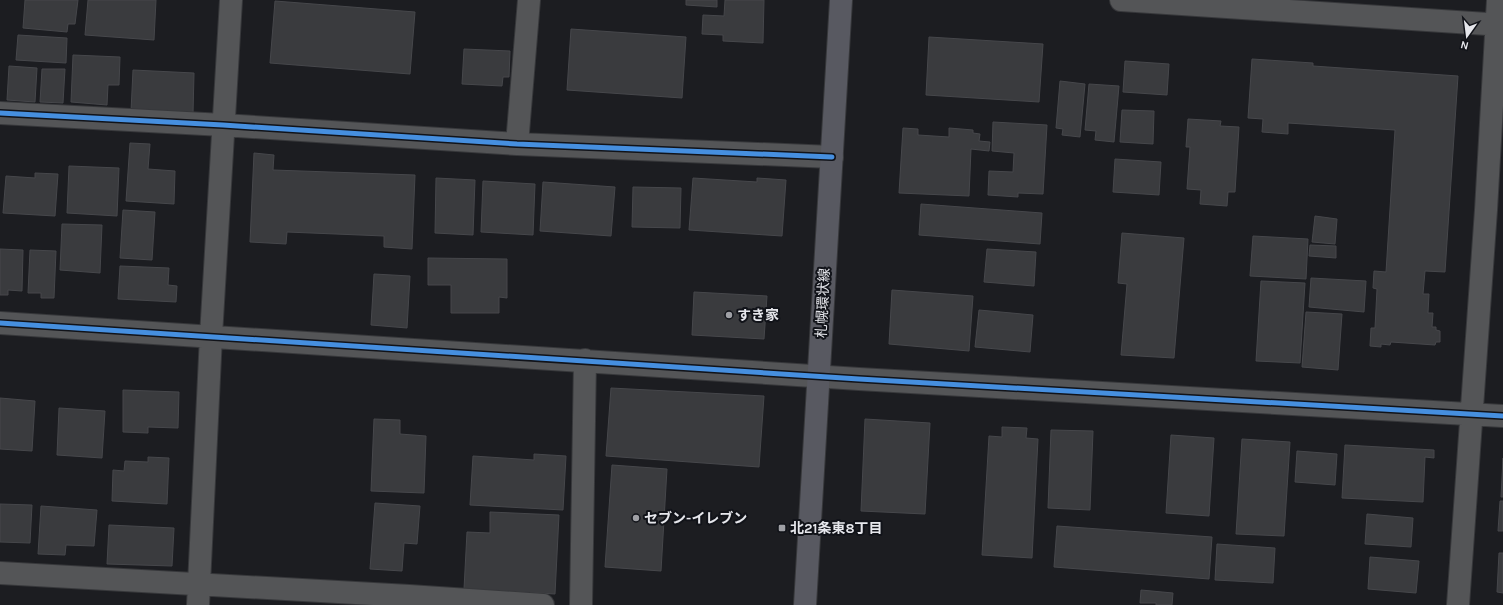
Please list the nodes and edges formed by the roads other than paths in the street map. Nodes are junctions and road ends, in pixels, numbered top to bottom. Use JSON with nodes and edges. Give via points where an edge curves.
{"nodes":[{"id":1,"x":231,"y":0,"type":"edge"},
{"id":2,"x":529,"y":0,"type":"edge"},
{"id":3,"x":841,"y":0,"type":"edge"},
{"id":4,"x":1122,"y":0,"type":"edge"},
{"id":5,"x":1498,"y":0,"type":"edge"},
{"id":6,"x":1500,"y":25,"type":"edge"},
{"id":7,"x":0,"y":113,"type":"edge"},
{"id":8,"x":223,"y":125,"type":"junction"},
{"id":9,"x":517,"y":144,"type":"junction"},
{"id":10,"x":832,"y":157,"type":"junction"},
{"id":11,"x":1494,"y":210,"type":"edge"},
{"id":12,"x":0,"y":323,"type":"edge"},
{"id":13,"x":211,"y":336,"type":"junction"},
{"id":14,"x":584,"y":360,"type":"junction"},
{"id":15,"x":819,"y":376,"type":"junction"},
{"id":16,"x":1471,"y":414,"type":"junction"},
{"id":17,"x":1503,"y":416,"type":"edge"},
{"id":18,"x":0,"y":573,"type":"edge"},
{"id":19,"x":200,"y":583,"type":"junction"},
{"id":20,"x":409,"y":600,"type":"edge"},
{"id":21,"x":198,"y":605,"type":"edge"},
{"id":22,"x":543,"y":605,"type":"edge"},
{"id":23,"x":581,"y":605,"type":"edge"},
{"id":24,"x":805,"y":605,"type":"edge"},
{"id":25,"x":1458,"y":605,"type":"edge"}],
"edges":[{"from":1,"to":8,"type":"street"},
{"from":2,"to":9,"type":"street"},
{"from":3,"to":10,"type":"main road","name":"札幌環状線"},
{"from":4,"to":6,"type":"street"},
{"from":5,"to":6,"type":"street"},
{"from":6,"to":11,"type":"street"},
{"from":7,"to":8,"type":"street"},
{"from":8,"to":9,"type":"street"},
{"from":8,"to":13,"type":"street"},
{"from":9,"to":10,"type":"street"},
{"from":10,"to":15,"type":"main road","name":"札幌環状線"},
{"from":11,"to":16,"type":"street"},
{"from":12,"to":13,"type":"street"},
{"from":13,"to":14,"type":"street"},
{"from":13,"to":19,"type":"street"},
{"from":14,"to":15,"type":"street"},
{"from":14,"to":23,"type":"street"},
{"from":15,"to":16,"type":"street"},
{"from":15,"to":24,"type":"main road","name":"札幌環状線"},
{"from":16,"to":17,"type":"street"},
{"from":16,"to":25,"type":"street"},
{"from":18,"to":19,"type":"street"},
{"from":19,"to":20,"type":"street"},
{"from":19,"to":21,"type":"street"},
{"from":20,"to":22,"type":"street"}]}
